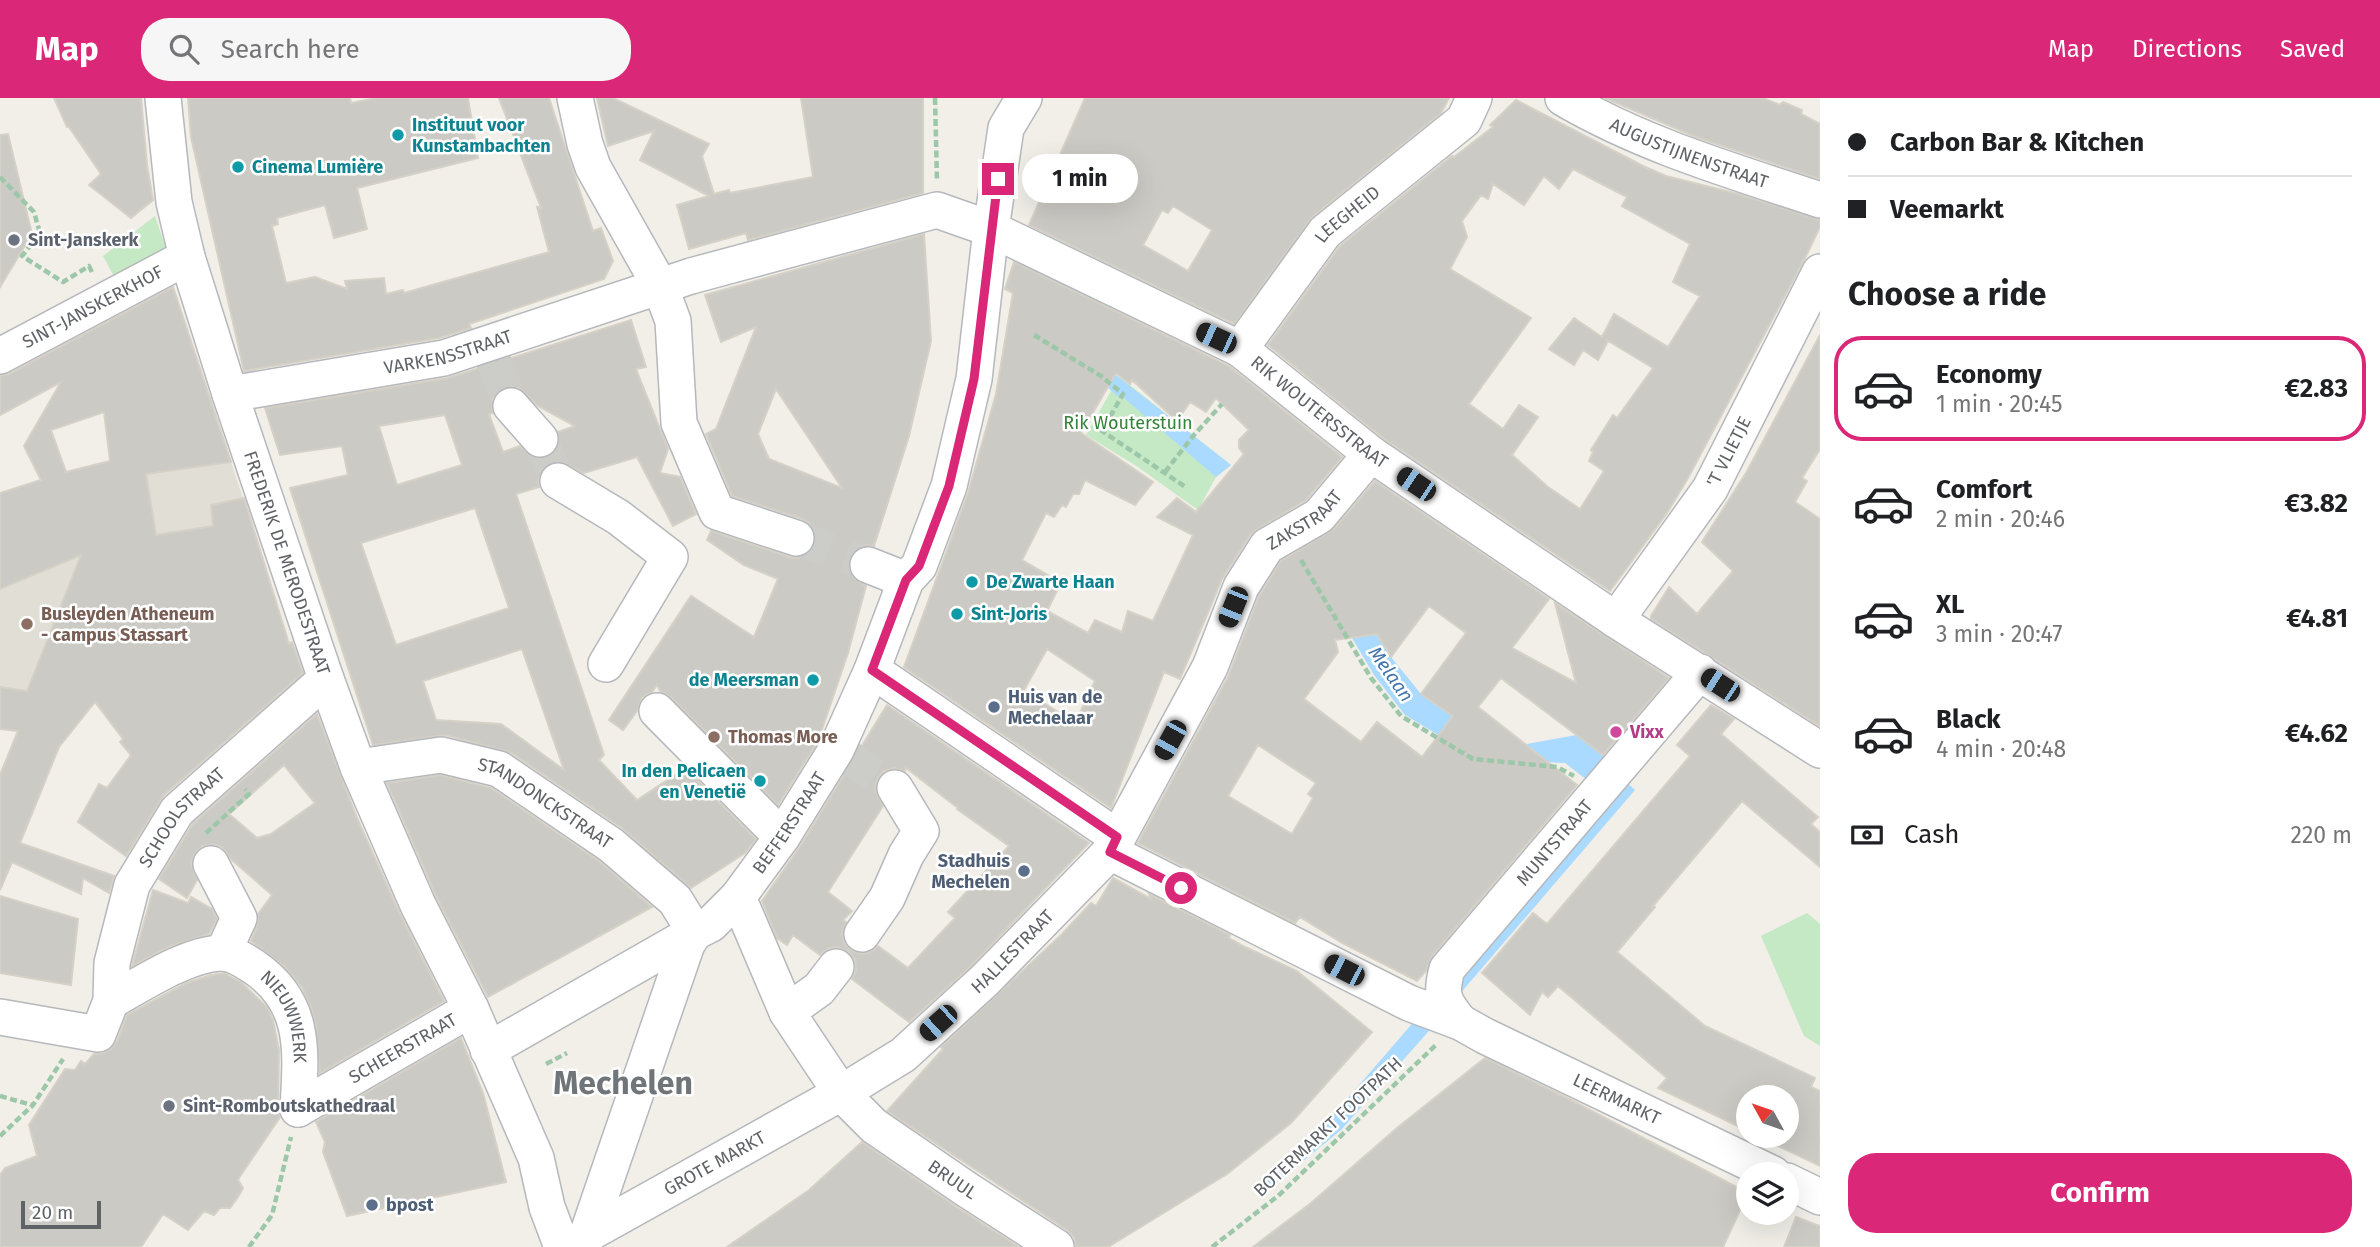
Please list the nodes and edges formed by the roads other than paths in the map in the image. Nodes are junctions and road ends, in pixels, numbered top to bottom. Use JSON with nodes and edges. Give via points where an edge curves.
{"nodes":[{"id":1,"x":163,"y":98,"type":"edge"},
{"id":2,"x":575,"y":98,"type":"edge"},
{"id":3,"x":1024,"y":98,"type":"edge"},
{"id":4,"x":1474,"y":98,"type":"edge"},
{"id":5,"x":1563,"y":98,"type":"edge"},
{"id":6,"x":1820,"y":200,"type":"edge"},
{"id":7,"x":990,"y":229,"type":"junction"},
{"id":8,"x":187,"y":257,"type":"junction"},
{"id":9,"x":1820,"y":272,"type":"edge"},
{"id":10,"x":660,"y":286,"type":"junction"},
{"id":11,"x":1240,"y":349,"type":"junction"},
{"id":12,"x":0,"y":356,"type":"edge"},
{"id":13,"x":240,"y":392,"type":"junction"},
{"id":14,"x":511,"y":405,"type":"tunnel mouth"},
{"id":15,"x":540,"y":439,"type":"tunnel mouth"},
{"id":16,"x":1371,"y":454,"type":"junction"},
{"id":17,"x":558,"y":481,"type":"tunnel mouth"},
{"id":18,"x":796,"y":538,"type":"tunnel mouth"},
{"id":19,"x":868,"y":565,"type":"tunnel mouth"},
{"id":20,"x":906,"y":580,"type":"junction"},
{"id":21,"x":1616,"y":620,"type":"junction"},
{"id":22,"x":606,"y":664,"type":"dead end"},
{"id":23,"x":872,"y":670,"type":"junction"},
{"id":24,"x":1700,"y":672,"type":"junction"},
{"id":25,"x":326,"y":679,"type":"junction"},
{"id":26,"x":657,"y":711,"type":"dead end"},
{"id":27,"x":1820,"y":750,"type":"edge"},
{"id":28,"x":358,"y":767,"type":"junction"},
{"id":29,"x":895,"y":788,"type":"tunnel mouth"},
{"id":30,"x":782,"y":837,"type":"junction"},
{"id":31,"x":1114,"y":845,"type":"junction"},
{"id":32,"x":211,"y":864,"type":"road end"},
{"id":33,"x":738,"y":897,"type":"junction"},
{"id":34,"x":695,"y":932,"type":"junction"},
{"id":35,"x":862,"y":934,"type":"dead end"},
{"id":36,"x":223,"y":953,"type":"junction"},
{"id":37,"x":836,"y":967,"type":"dead end"},
{"id":38,"x":111,"y":1000,"type":"junction"},
{"id":39,"x":471,"y":1009,"type":"junction"},
{"id":40,"x":787,"y":1012,"type":"junction"},
{"id":41,"x":0,"y":1017,"type":"edge"},
{"id":42,"x":1460,"y":1022,"type":"junction"},
{"id":43,"x":488,"y":1049,"type":"junction"},
{"id":44,"x":847,"y":1100,"type":"junction"},
{"id":45,"x":298,"y":1109,"type":"joint"},
{"id":46,"x":1748,"y":1162,"type":"edge"},
{"id":47,"x":1799,"y":1187,"type":"edge"},
{"id":48,"x":1820,"y":1197,"type":"edge"},
{"id":49,"x":547,"y":1207,"type":"junction"},
{"id":50,"x":578,"y":1243,"type":"edge"},
{"id":51,"x":537,"y":1247,"type":"edge"},
{"id":52,"x":1056,"y":1247,"type":"edge"}],
"edges":[{"from":1,"to":8,"type":"street","name":"FREDERIK DE MERODESTRAAT","via":[[174,202]]},
{"from":2,"to":10,"type":"street","via":[[593,167]]},
{"from":3,"to":7,"type":"street","name":"BEFFERSTRAAT","via":[[1006,128]]},
{"from":4,"to":11,"type":"street","name":"LEEGHEID","via":[[1464,120],[1325,232]]},
{"from":5,"to":6,"type":"street","name":"AUGUSTIJNENSTRAAT","via":[[1692,158]]},
{"from":7,"to":10,"type":"street","name":"VARKENSSTRAAT","via":[[927,212]]},
{"from":7,"to":11,"type":"street","name":"RIK WOUTERSSTRAAT"},
{"from":7,"to":20,"type":"street","name":"BEFFERSTRAAT","via":[[974,379],[949,486],[919,566]]},
{"from":8,"to":12,"type":"street","name":"SINT-JANSKERKHOF"},
{"from":8,"to":13,"type":"street","name":"FREDERIK DE MERODESTRAAT"},
{"from":9,"to":21,"type":"street","name":"'T VLIETJE","via":[[1710,489]]},
{"from":10,"to":13,"type":"street","name":"VARKENSSTRAAT","via":[[491,351]]},
{"from":10,"to":18,"type":"street","via":[[673,321],[679,423],[717,512]]},
{"from":11,"to":16,"type":"street","name":"RIK WOUTERSSTRAAT"},
{"from":13,"to":25,"type":"street","name":"FREDERIK DE MERODESTRAAT"},
{"from":14,"to":15,"type":"street"},
{"from":16,"to":21,"type":"street","name":"RIK WOUTERSSTRAAT"},
{"from":16,"to":31,"type":"street","name":"ZAKSTRAAT","via":[[1319,516],[1267,546],[1241,587],[1210,667]]},
{"from":17,"to":22,"type":"street","via":[[618,517],[670,557]]},
{"from":19,"to":20,"type":"street"},
{"from":20,"to":23,"type":"street","name":"BEFFERSTRAAT"},
{"from":21,"to":24,"type":"street","name":"RIK WOUTERSSTRAAT"},
{"from":23,"to":30,"type":"street","name":"BEFFERSTRAAT","via":[[841,753]]},
{"from":23,"to":31,"type":"street","name":"LEERMARKT"},
{"from":24,"to":27,"type":"street","name":"RIK WOUTERSSTRAAT"},
{"from":24,"to":42,"type":"street","name":"MUNTSTRAAT","via":[[1447,969],[1441,990]]},
{"from":25,"to":28,"type":"street","name":"FREDERIK DE MERODESTRAAT"},
{"from":25,"to":38,"type":"street","name":"SCHOOLSTRAAT","via":[[177,811],[132,885],[113,963]]},
{"from":26,"to":30,"type":"street"},
{"from":28,"to":34,"type":"street","name":"STANDONCKSTRAAT","via":[[441,755],[499,769],[611,845],[675,900]]},
{"from":28,"to":39,"type":"street","name":"FREDERIK DE MERODESTRAAT","via":[[418,905]]},
{"from":29,"to":35,"type":"street","via":[[921,831],[887,898]]},
{"from":30,"to":33,"type":"street","name":"BEFFERSTRAAT"},
{"from":31,"to":42,"type":"street","name":"LEERMARKT","via":[[1409,1003]]},
{"from":31,"to":44,"type":"street","name":"HALLESTRAAT","via":[[985,980]]},
{"from":32,"to":36,"type":"street","via":[[239,918]]},
{"from":33,"to":34,"type":"street","via":[[711,924]]},
{"from":33,"to":40,"type":"street"},
{"from":34,"to":43,"type":"street"},
{"from":34,"to":50,"type":"street"},
{"from":36,"to":38,"type":"street","via":[[178,965]]},
{"from":36,"to":45,"type":"street","name":"NIEUWWERK","via":[[269,977],[290,1004],[300,1060]]},
{"from":37,"to":40,"type":"street","via":[[819,989]]},
{"from":38,"to":41,"type":"street","name":"SCHOOLSTRAAT","via":[[98,1034]]},
{"from":39,"to":43,"type":"street"},
{"from":39,"to":45,"type":"street","name":"SCHEERSTRAAT"},
{"from":40,"to":44,"type":"street"},
{"from":42,"to":46,"type":"street","name":"LEERMARKT"},
{"from":43,"to":49,"type":"street","via":[[536,1158]]},
{"from":44,"to":50,"type":"street","name":"GROTE MARKT"},
{"from":44,"to":52,"type":"street","name":"BRUUL","via":[[886,1134]]},
{"from":47,"to":48,"type":"street"},
{"from":49,"to":50,"type":"street"},
{"from":49,"to":51,"type":"street"}]}
